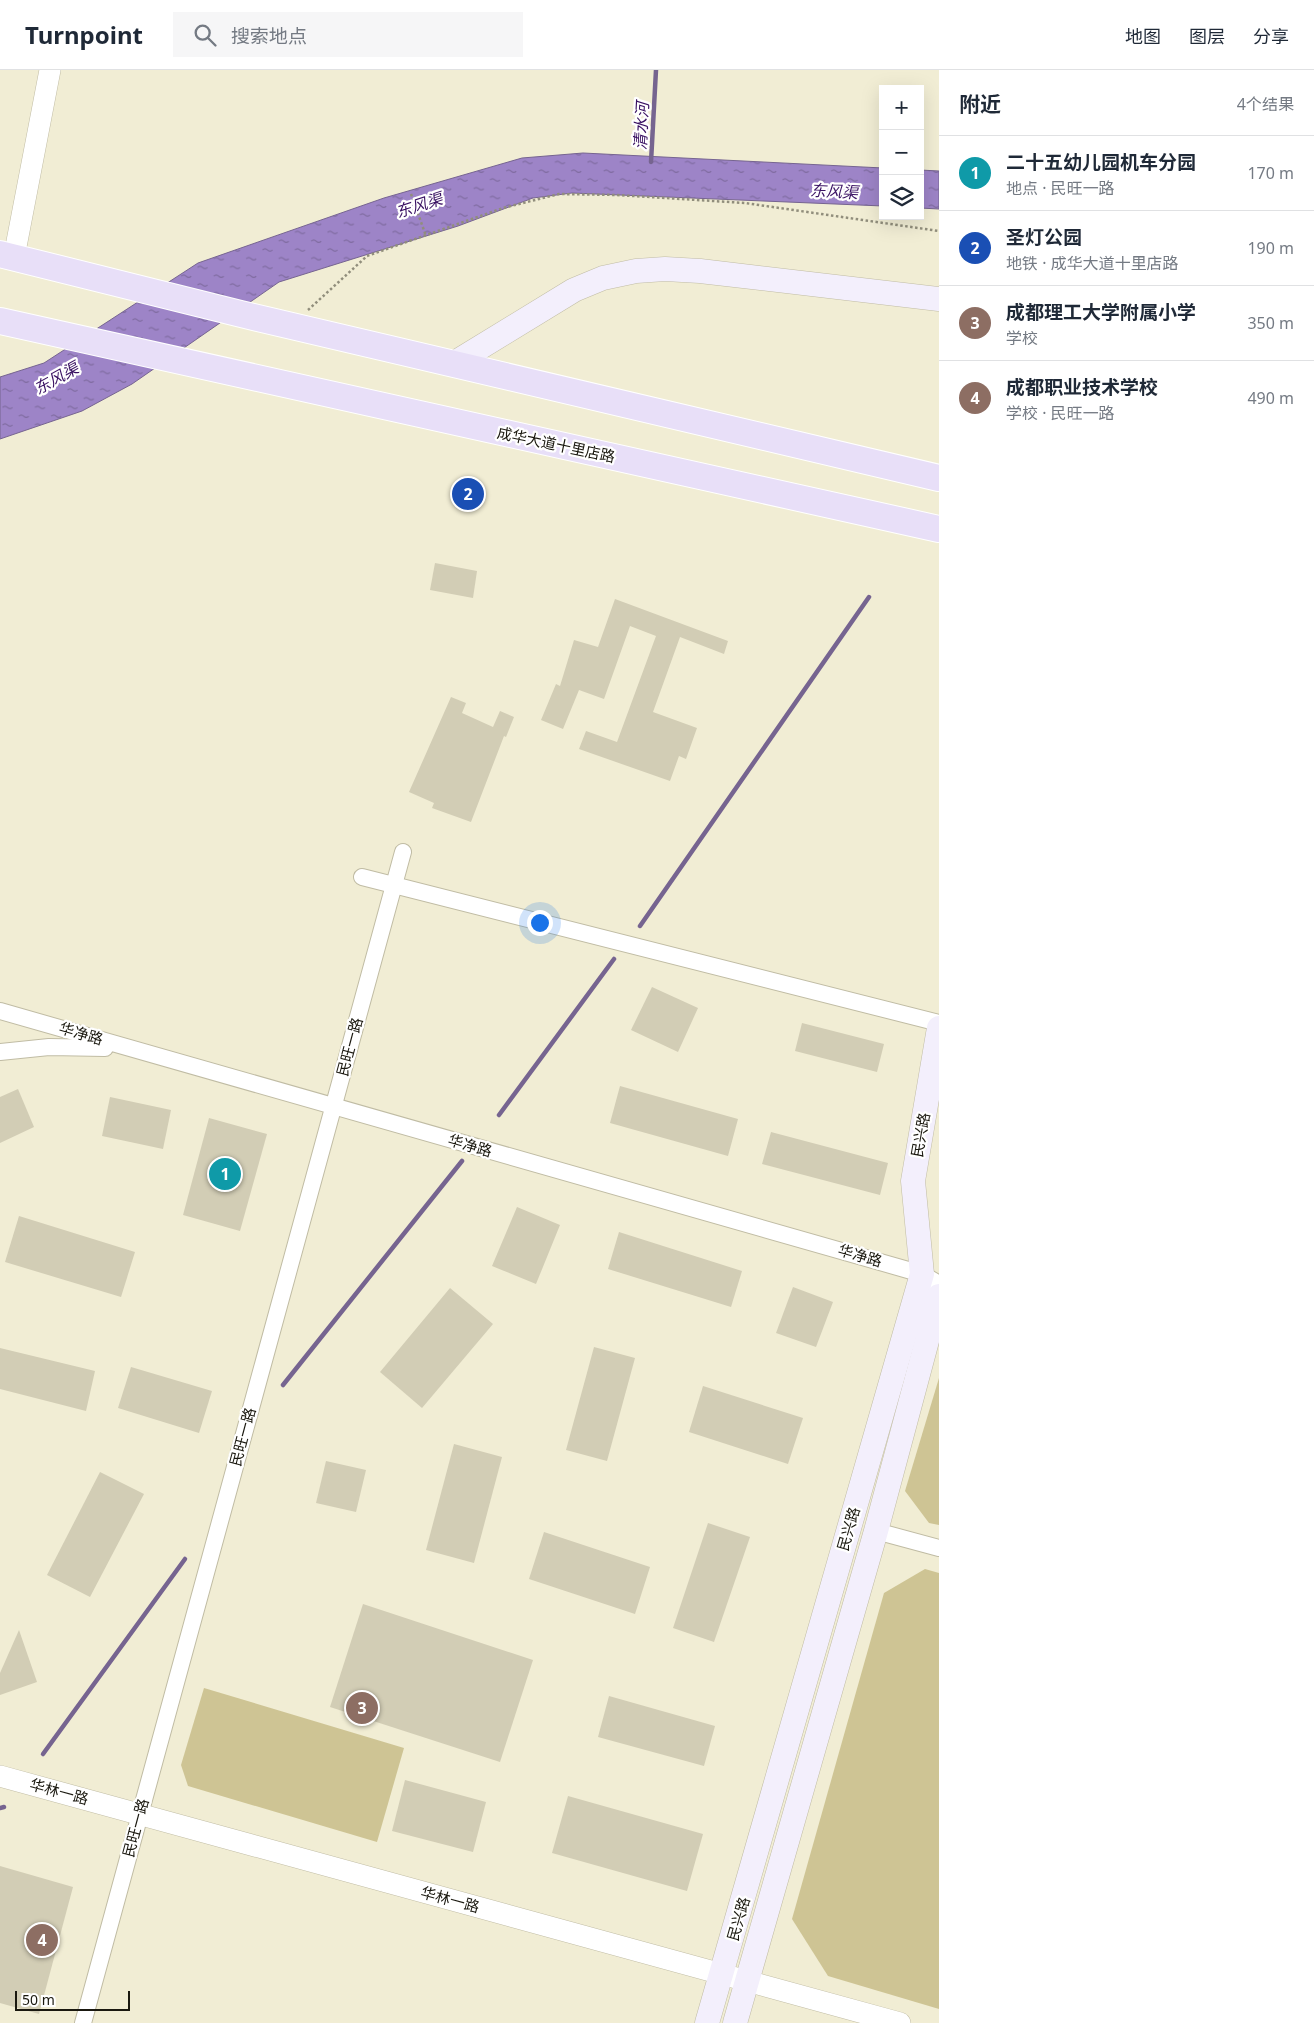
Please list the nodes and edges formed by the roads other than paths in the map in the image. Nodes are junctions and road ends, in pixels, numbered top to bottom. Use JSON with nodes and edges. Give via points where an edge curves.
{"nodes":[{"id":1,"x":50,"y":70,"type":"edge"},
{"id":2,"x":7,"y":256,"type":"edge"},
{"id":3,"x":939,"y":299,"type":"edge"},
{"id":4,"x":0,"y":321,"type":"edge"},
{"id":5,"x":454,"y":364,"type":"junction"},
{"id":6,"x":939,"y":478,"type":"edge"},
{"id":7,"x":939,"y":529,"type":"edge"},
{"id":8,"x":403,"y":852,"type":"dead end"},
{"id":9,"x":362,"y":877,"type":"dead end"},
{"id":10,"x":394,"y":885,"type":"junction"},
{"id":11,"x":0,"y":1011,"type":"edge"},
{"id":12,"x":939,"y":1023,"type":"edge"},
{"id":13,"x":939,"y":1028,"type":"edge"},
{"id":14,"x":0,"y":1052,"type":"edge"},
{"id":15,"x":140,"y":1052,"type":"junction"},
{"id":16,"x":333,"y":1108,"type":"junction"},
{"id":17,"x":939,"y":1114,"type":"edge"},
{"id":18,"x":930,"y":1279,"type":"edge"},
{"id":19,"x":939,"y":1296,"type":"edge"},
{"id":20,"x":876,"y":1531,"type":"junction"},
{"id":21,"x":939,"y":1548,"type":"edge"},
{"id":22,"x":0,"y":1776,"type":"edge"},
{"id":23,"x":140,"y":1814,"type":"junction"},
{"id":24,"x":722,"y":1976,"type":"junction"},
{"id":25,"x":748,"y":1981,"type":"junction"},
{"id":26,"x":82,"y":2023,"type":"edge"},
{"id":27,"x":707,"y":2023,"type":"edge"},
{"id":28,"x":735,"y":2023,"type":"edge"},
{"id":29,"x":900,"y":2023,"type":"edge"}],
"edges":[{"from":1,"to":2,"type":"street"},
{"from":2,"to":5,"type":"main road"},
{"from":3,"to":5,"type":"main road","via":[[700,271],[636,272],[603,278],[574,290]]},
{"from":4,"to":7,"type":"main road","name":"成华大道十里店路"},
{"from":5,"to":6,"type":"main road"},
{"from":8,"to":10,"type":"street","name":"民旺一路"},
{"from":9,"to":10,"type":"street"},
{"from":10,"to":12,"type":"street"},
{"from":10,"to":16,"type":"street","name":"民旺一路"},
{"from":11,"to":15,"type":"street","name":"华净路"},
{"from":13,"to":18,"type":"main road","name":"民兴路","via":[[913,1181]]},
{"from":14,"to":15,"type":"street","via":[[49,1047],[99,1047]]},
{"from":15,"to":16,"type":"street","name":"华净路"},
{"from":16,"to":18,"type":"street","name":"华净路"},
{"from":16,"to":23,"type":"street","name":"民旺一路"},
{"from":17,"to":18,"type":"main road","name":"民兴路","via":[[925,1193]]},
{"from":18,"to":24,"type":"main road","name":"民兴路"},
{"from":19,"to":20,"type":"main road","name":"民兴路"},
{"from":20,"to":21,"type":"street"},
{"from":20,"to":25,"type":"main road","name":"民兴路"},
{"from":22,"to":23,"type":"street","name":"华林一路"},
{"from":23,"to":24,"type":"street","name":"华林一路"},
{"from":23,"to":26,"type":"street","name":"民旺一路"},
{"from":24,"to":25,"type":"street","name":"华林一路"},
{"from":24,"to":27,"type":"main road","name":"民兴路"},
{"from":25,"to":28,"type":"main road","name":"民兴路"},
{"from":25,"to":29,"type":"street","name":"华林一路"}]}
